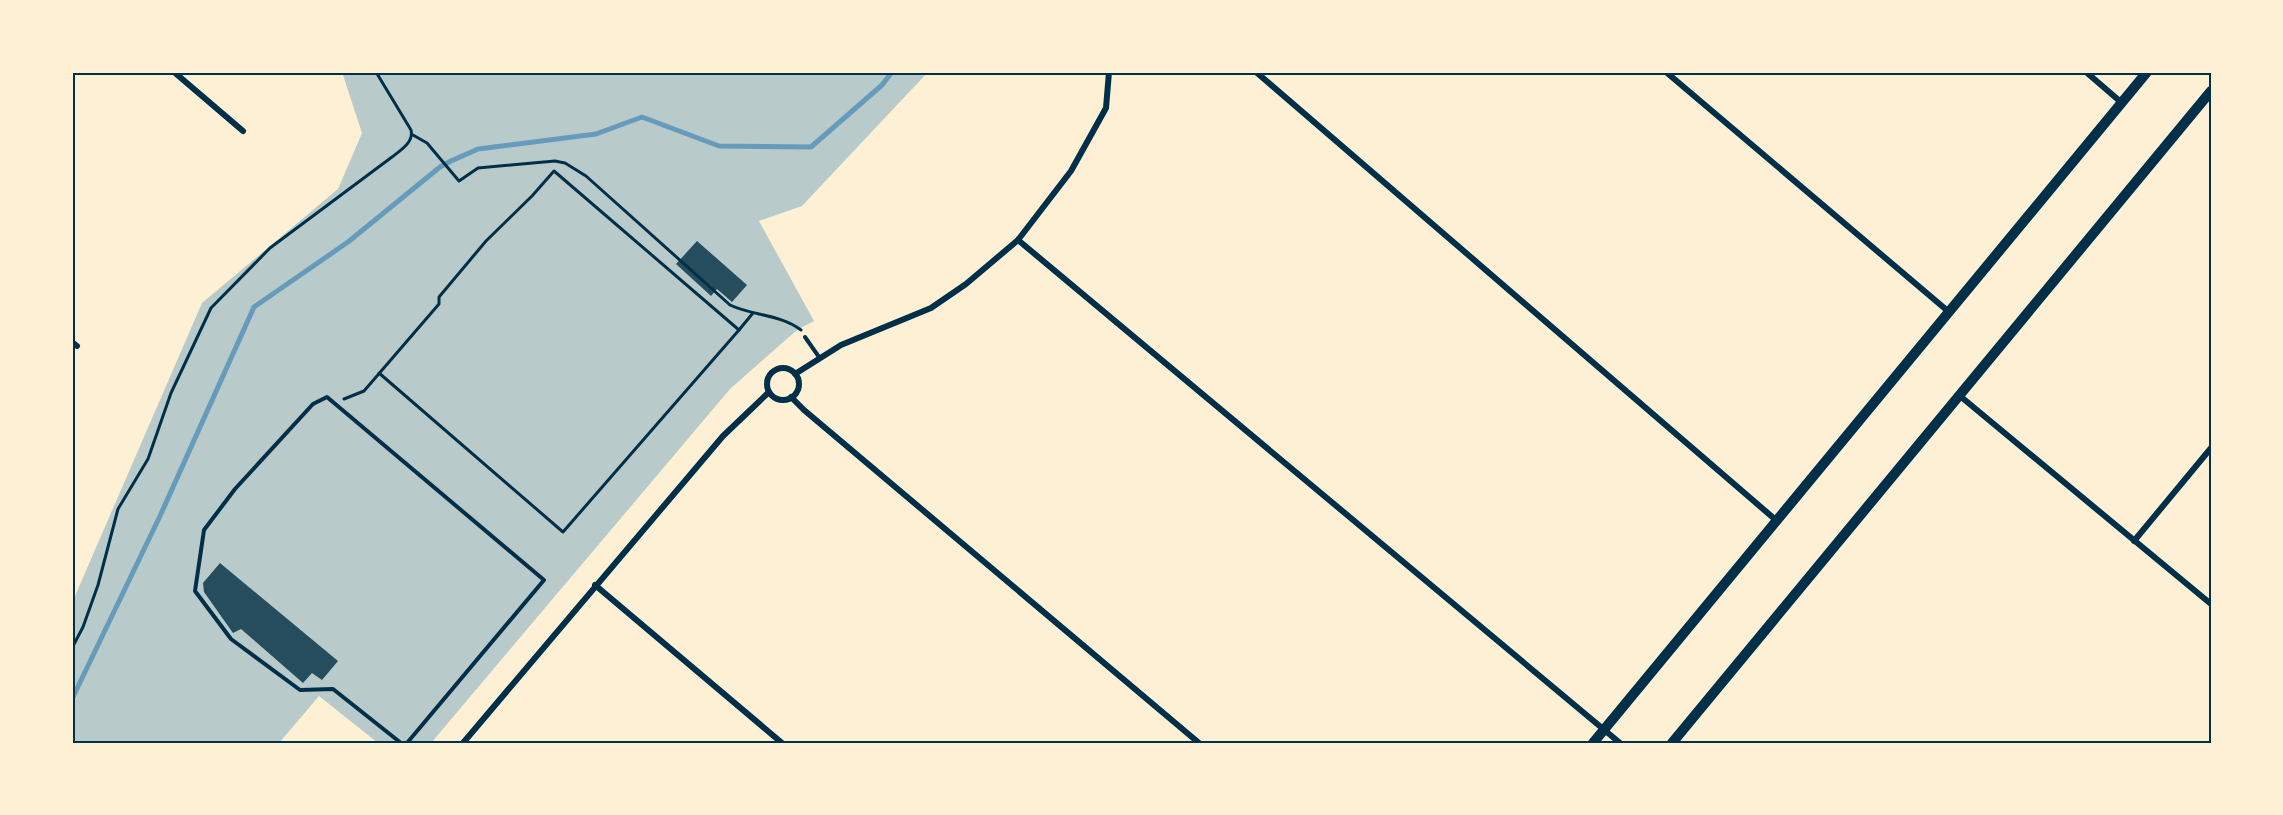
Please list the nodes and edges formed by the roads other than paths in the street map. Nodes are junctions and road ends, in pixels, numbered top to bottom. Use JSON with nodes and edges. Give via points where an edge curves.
{"nodes":[{"id":1,"x":174,"y":72,"type":"edge"},
{"id":2,"x":1109,"y":72,"type":"edge"},
{"id":3,"x":1256,"y":72,"type":"edge"},
{"id":4,"x":1666,"y":72,"type":"edge"},
{"id":5,"x":2086,"y":72,"type":"edge"},
{"id":6,"x":2147,"y":72,"type":"edge"},
{"id":7,"x":2211,"y":91,"type":"edge"},
{"id":8,"x":2122,"y":103,"type":"junction"},
{"id":9,"x":243,"y":131,"type":"dead end"},
{"id":10,"x":1018,"y":240,"type":"junction"},
{"id":11,"x":1949,"y":312,"type":"junction"},
{"id":12,"x":805,"y":337,"type":"road end"},
{"id":13,"x":819,"y":357,"type":"junction"},
{"id":14,"x":795,"y":374,"type":"junction"},
{"id":15,"x":769,"y":392,"type":"junction"},
{"id":16,"x":1960,"y":396,"type":"junction"},
{"id":17,"x":791,"y":397,"type":"junction"},
{"id":18,"x":2211,"y":448,"type":"edge"},
{"id":19,"x":1777,"y":521,"type":"junction"},
{"id":20,"x":2134,"y":541,"type":"junction"},
{"id":21,"x":595,"y":585,"type":"junction"},
{"id":22,"x":2211,"y":604,"type":"edge"},
{"id":23,"x":1604,"y":730,"type":"junction"},
{"id":24,"x":402,"y":743,"type":"edge"},
{"id":25,"x":407,"y":743,"type":"edge"},
{"id":26,"x":463,"y":743,"type":"edge"},
{"id":27,"x":782,"y":743,"type":"edge"},
{"id":28,"x":1199,"y":743,"type":"edge"},
{"id":29,"x":1593,"y":743,"type":"edge"},
{"id":30,"x":1620,"y":743,"type":"edge"},
{"id":31,"x":1672,"y":743,"type":"edge"}],
"edges":[{"from":1,"to":9,"type":"street"},
{"from":2,"to":10,"type":"street","via":[[1106,108],[1071,171]]},
{"from":3,"to":19,"type":"street"},
{"from":4,"to":11,"type":"street"},
{"from":5,"to":8,"type":"street"},
{"from":6,"to":8,"type":"main road"},
{"from":7,"to":16,"type":"main road"},
{"from":8,"to":11,"type":"main road"},
{"from":10,"to":13,"type":"street","via":[[931,308]]},
{"from":10,"to":23,"type":"street"},
{"from":11,"to":19,"type":"main road"},
{"from":12,"to":13,"type":"lane"},
{"from":13,"to":14,"type":"street"},
{"from":14,"to":15,"type":"street","via":[[785,368],[775,370],[768,378]]},
{"from":14,"to":17,"type":"street","via":[[798,388]]},
{"from":15,"to":17,"type":"street","via":[[778,399]]},
{"from":15,"to":21,"type":"street","via":[[723,436]]},
{"from":16,"to":20,"type":"street"},
{"from":16,"to":31,"type":"main road"},
{"from":17,"to":28,"type":"street"},
{"from":18,"to":20,"type":"street"},
{"from":19,"to":23,"type":"main road"},
{"from":20,"to":22,"type":"street"},
{"from":21,"to":26,"type":"street"},
{"from":21,"to":27,"type":"street"},
{"from":23,"to":29,"type":"main road"},
{"from":23,"to":30,"type":"street"},
{"from":24,"to":25,"type":"lane","via":[[333,689],[300,690],[283,678],[231,639],[195,591],[204,530],[313,405],[327,397],[544,580]]}]}
